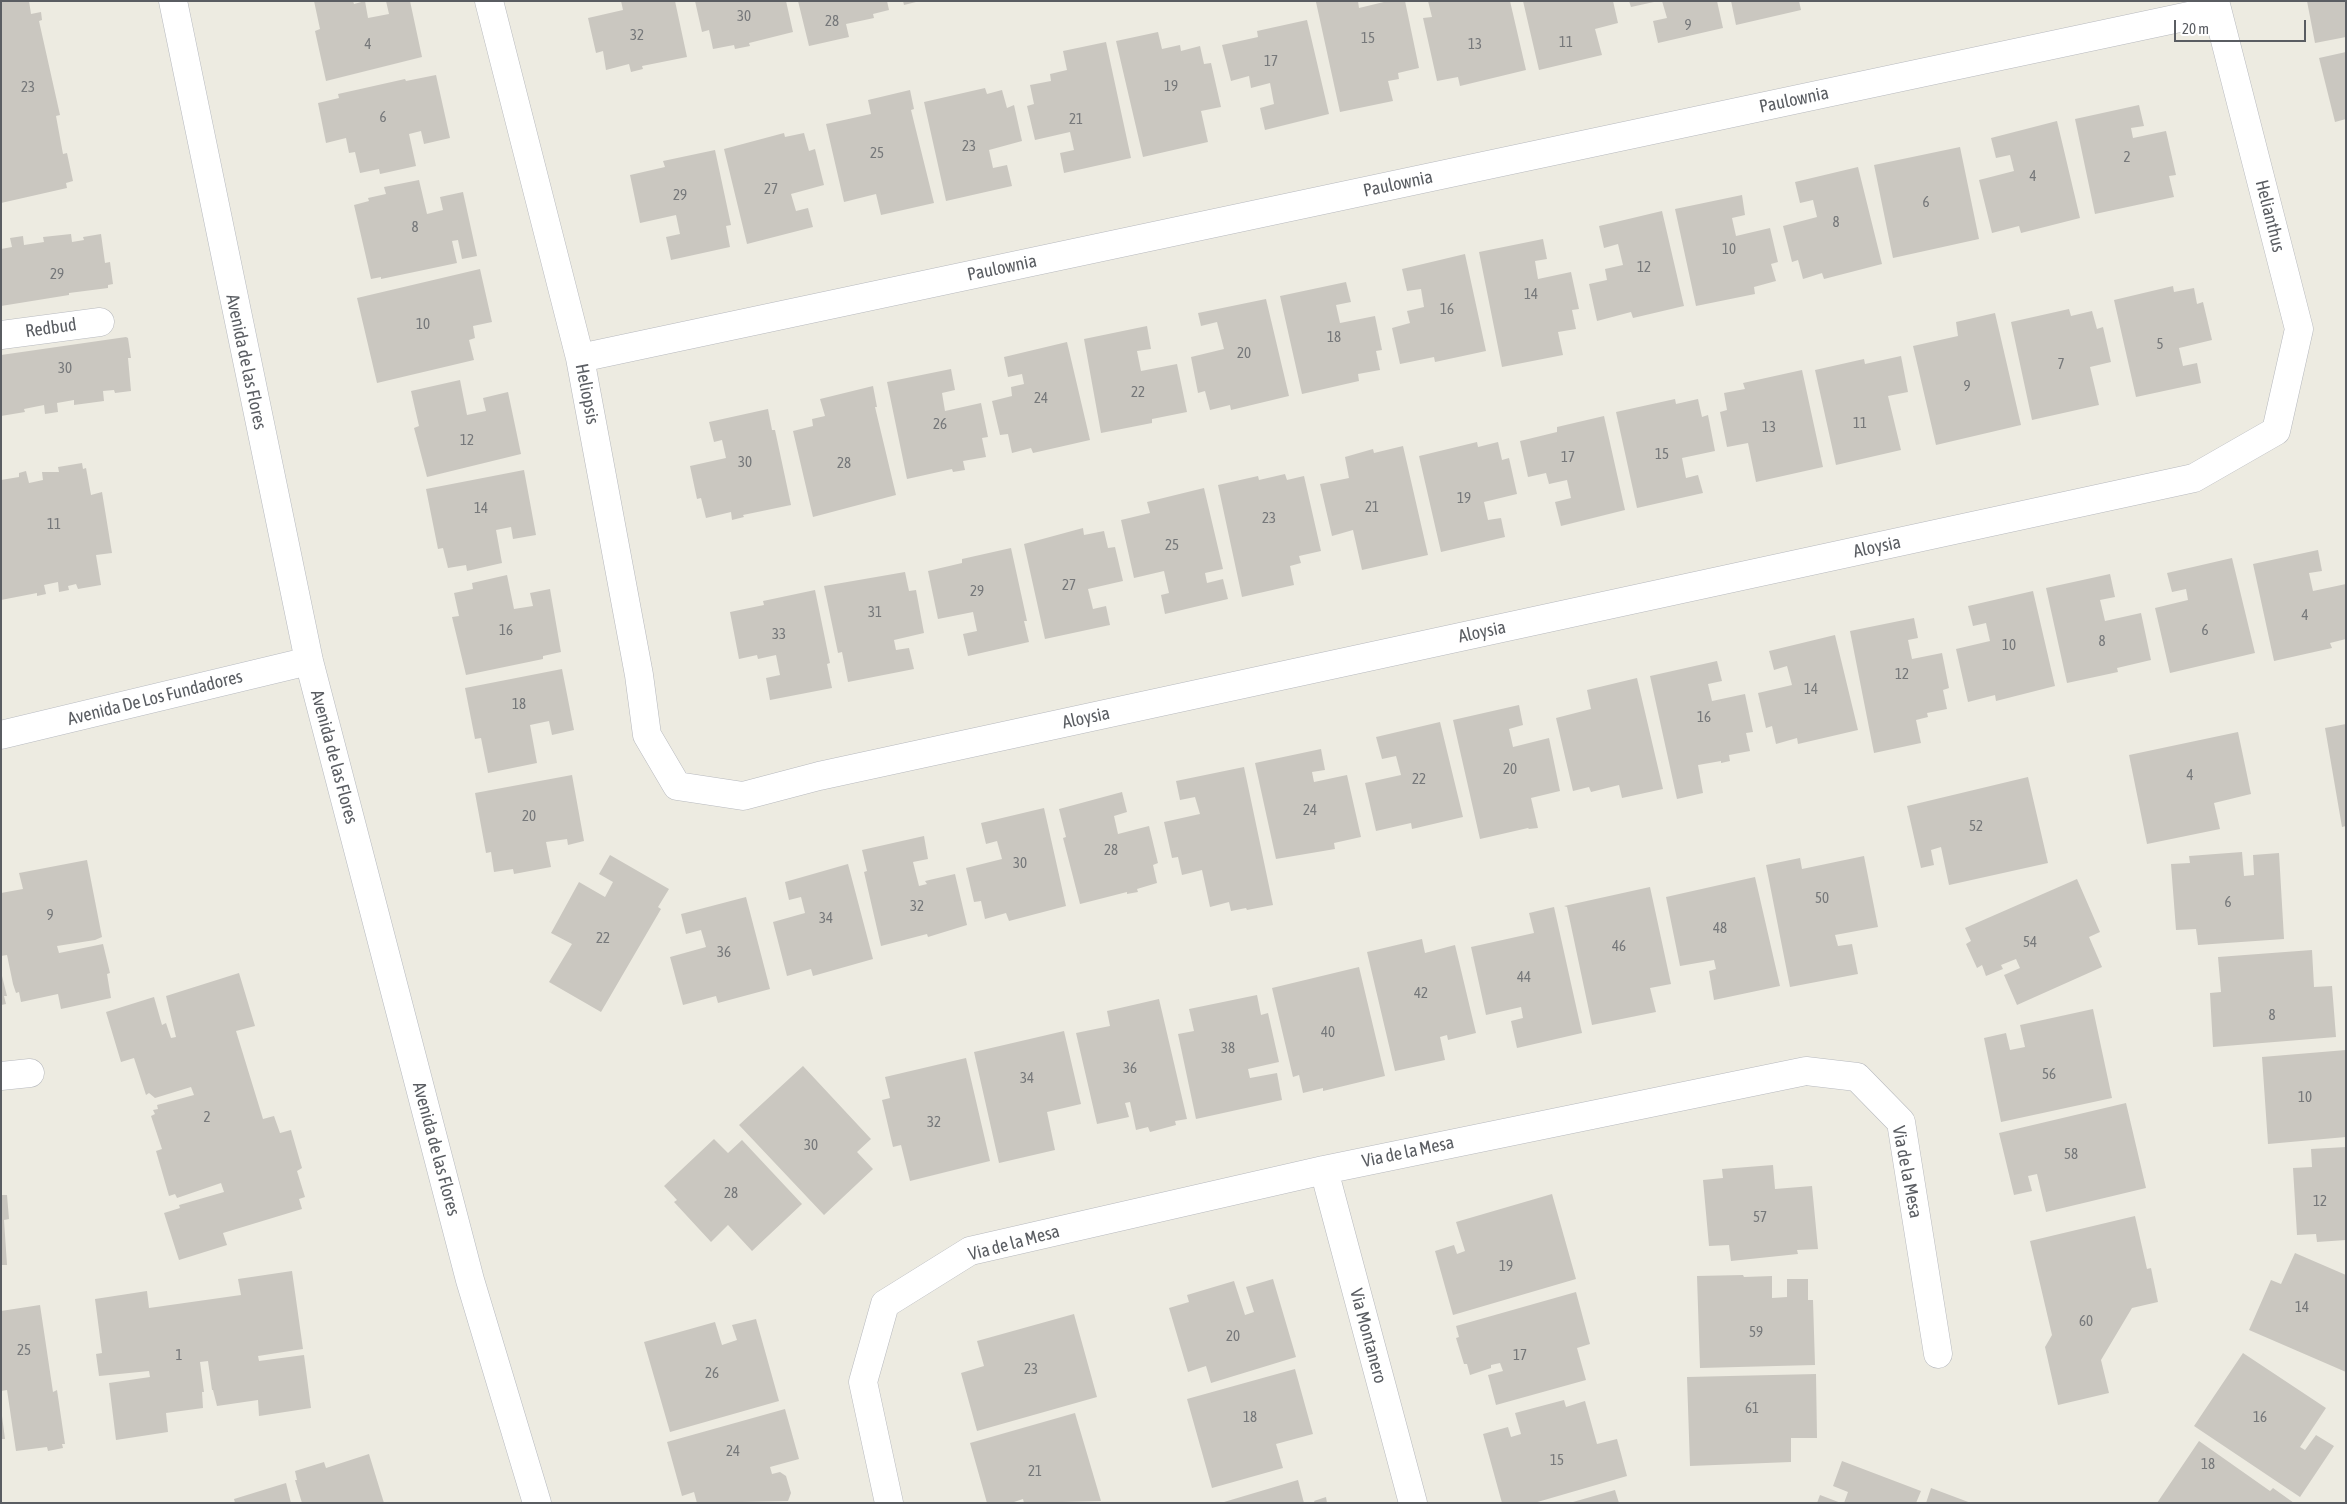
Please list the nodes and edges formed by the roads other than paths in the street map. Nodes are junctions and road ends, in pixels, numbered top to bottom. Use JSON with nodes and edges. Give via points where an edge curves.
{"nodes":[{"id":1,"x":173,"y":1,"type":"edge"},
{"id":2,"x":489,"y":1,"type":"edge"},
{"id":3,"x":2216,"y":6,"type":"edge"},
{"id":4,"x":100,"y":322,"type":"dead end"},
{"id":5,"x":1,"y":335,"type":"edge"},
{"id":6,"x":580,"y":358,"type":"junction"},
{"id":7,"x":2276,"y":431,"type":"joint"},
{"id":8,"x":309,"y":660,"type":"junction"},
{"id":9,"x":1,"y":735,"type":"edge"},
{"id":10,"x":677,"y":786,"type":"joint"},
{"id":11,"x":30,"y":1073,"type":"dead end"},
{"id":12,"x":1,"y":1076,"type":"edge"},
{"id":13,"x":1324,"y":1170,"type":"junction"},
{"id":14,"x":1938,"y":1354,"type":"dead end"},
{"id":15,"x":537,"y":1503,"type":"edge"},
{"id":16,"x":889,"y":1503,"type":"edge"},
{"id":17,"x":1413,"y":1503,"type":"edge"}],
"edges":[{"from":1,"to":8,"type":"street","name":"Avenida de las Flores"},
{"from":2,"to":6,"type":"street","name":"Heliopsis"},
{"from":3,"to":6,"type":"street","name":"Paulownia"},
{"from":3,"to":7,"type":"street","name":"Helianthus","via":[[2299,329]]},
{"from":4,"to":5,"type":"street","name":"Redbud"},
{"from":6,"to":10,"type":"street","name":"Heliopsis","via":[[640,676],[647,735]]},
{"from":7,"to":10,"type":"street","name":"Aloysia","via":[[2194,478],[820,776],[743,796]]},
{"from":8,"to":9,"type":"street","name":"Avenida De Los Fundadores"},
{"from":8,"to":15,"type":"street","name":"Avenida de las Flores","via":[[468,1270]]},
{"from":11,"to":12,"type":"street"},
{"from":13,"to":14,"type":"street","name":"Via de la Mesa","via":[[1806,1071],[1857,1077],[1901,1122]]},
{"from":13,"to":16,"type":"street","name":"Via de la Mesa","via":[[970,1251],[884,1304],[863,1382]]},
{"from":13,"to":17,"type":"street","name":"Via Montanero"}]}
